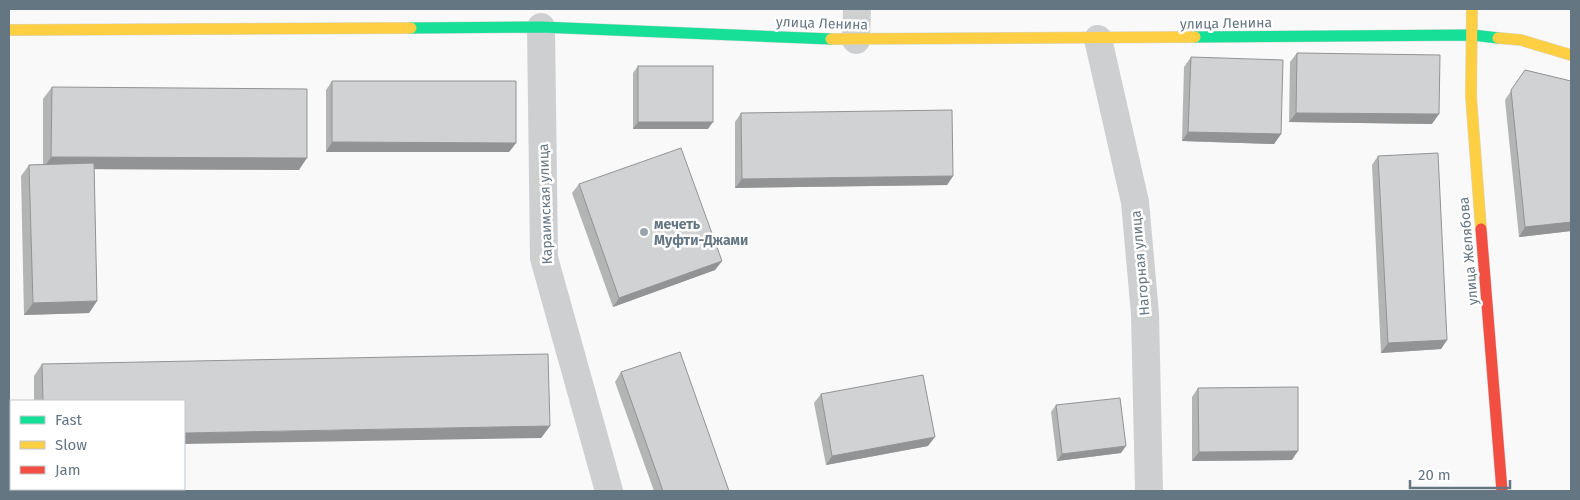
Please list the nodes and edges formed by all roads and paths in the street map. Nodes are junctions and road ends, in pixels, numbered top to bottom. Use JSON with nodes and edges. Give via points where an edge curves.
{"nodes":[{"id":1,"x":856,"y":9,"type":"edge"},
{"id":2,"x":1472,"y":9,"type":"edge"},
{"id":3,"x":541,"y":27,"type":"junction"},
{"id":4,"x":9,"y":30,"type":"edge"},
{"id":5,"x":1473,"y":35,"type":"junction"},
{"id":6,"x":1098,"y":39,"type":"junction"},
{"id":7,"x":856,"y":40,"type":"junction"},
{"id":8,"x":1571,"y":56,"type":"edge"},
{"id":9,"x":609,"y":491,"type":"edge"},
{"id":10,"x":1149,"y":491,"type":"edge"},
{"id":11,"x":1502,"y":491,"type":"edge"}],
"edges":[{"from":1,"to":7,"type":"street"},
{"from":2,"to":5,"type":"main road","name":"улица Желябова"},
{"from":3,"to":4,"type":"main road","name":"улица Ленина"},
{"from":3,"to":7,"type":"main road","name":"улица Ленина"},
{"from":3,"to":9,"type":"street","name":"Караимская улица","via":[[544,258]]},
{"from":5,"to":6,"type":"main road","name":"улица Ленина"},
{"from":5,"to":8,"type":"main road","name":"улица Ленина","via":[[1521,40]]},
{"from":5,"to":11,"type":"main road","name":"улица Желябова","via":[[1471,96]]},
{"from":6,"to":7,"type":"main road","name":"улица Ленина"},
{"from":6,"to":10,"type":"street","name":"Нагорная улица","via":[[1136,202],[1145,314]]}]}
